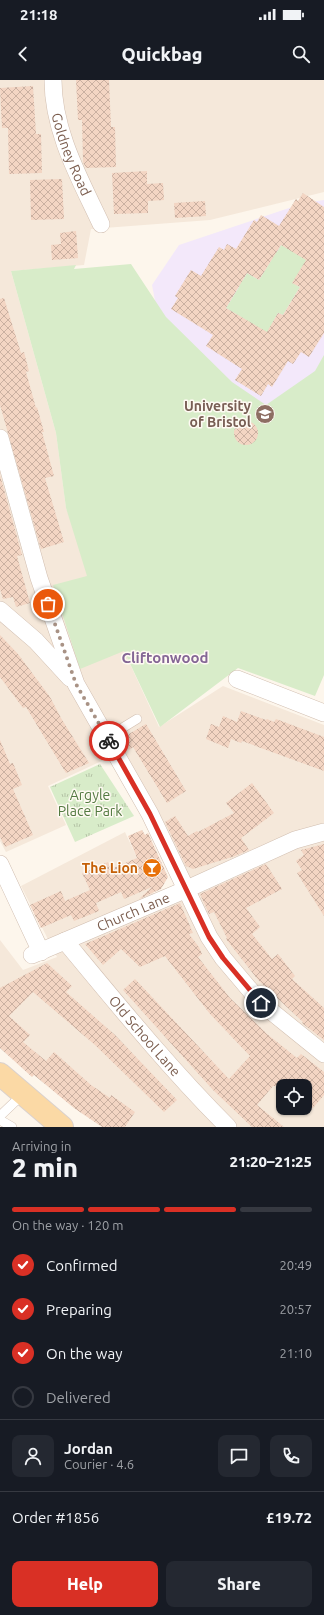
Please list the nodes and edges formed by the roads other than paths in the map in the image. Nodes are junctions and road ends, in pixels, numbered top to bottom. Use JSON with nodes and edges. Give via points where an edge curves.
{"nodes":[{"id":1,"x":53,"y":80,"type":"edge"},
{"id":2,"x":101,"y":224,"type":"dead end"},
{"id":3,"x":0,"y":438,"type":"edge"},
{"id":4,"x":0,"y":610,"type":"edge"},
{"id":5,"x":237,"y":679,"type":"dead end"},
{"id":6,"x":76,"y":684,"type":"junction"},
{"id":7,"x":324,"y":713,"type":"edge"},
{"id":8,"x":137,"y":719,"type":"dead end"},
{"id":9,"x":106,"y":738,"type":"junction"},
{"id":10,"x":324,"y":832,"type":"edge"},
{"id":11,"x":0,"y":864,"type":"edge"},
{"id":12,"x":187,"y":889,"type":"junction"},
{"id":13,"x":65,"y":942,"type":"junction"},
{"id":14,"x":324,"y":1054,"type":"edge"},
{"id":15,"x":0,"y":1074,"type":"edge"},
{"id":16,"x":23,"y":1094,"type":"junction"},
{"id":17,"x":0,"y":1116,"type":"edge"},
{"id":18,"x":0,"y":1120,"type":"edge"},
{"id":19,"x":12,"y":1127,"type":"edge"},
{"id":20,"x":62,"y":1127,"type":"edge"},
{"id":21,"x":228,"y":1127,"type":"edge"}],
"edges":[{"from":1,"to":2,"type":"street","name":"Goldney Road","via":[[58,122],[71,160]]},
{"from":3,"to":6,"type":"street","via":[[39,578]]},
{"from":4,"to":6,"type":"street","via":[[36,641]]},
{"from":5,"to":7,"type":"street"},
{"from":6,"to":9,"type":"street"},
{"from":8,"to":9,"type":"lane"},
{"from":9,"to":12,"type":"street","via":[[150,814]]},
{"from":10,"to":12,"type":"street","name":"Church Lane","via":[[295,840]]},
{"from":11,"to":13,"type":"street","name":"Church Lane","via":[[36,954]]},
{"from":12,"to":13,"type":"street","name":"Church Lane"},
{"from":12,"to":14,"type":"street","via":[[209,937],[246,986],[268,1009]]},
{"from":13,"to":21,"type":"street","name":"Old School Lane"},
{"from":15,"to":16,"type":"main road"},
{"from":16,"to":17,"type":"lane"},
{"from":16,"to":20,"type":"main road"},
{"from":18,"to":19,"type":"lane"}]}
